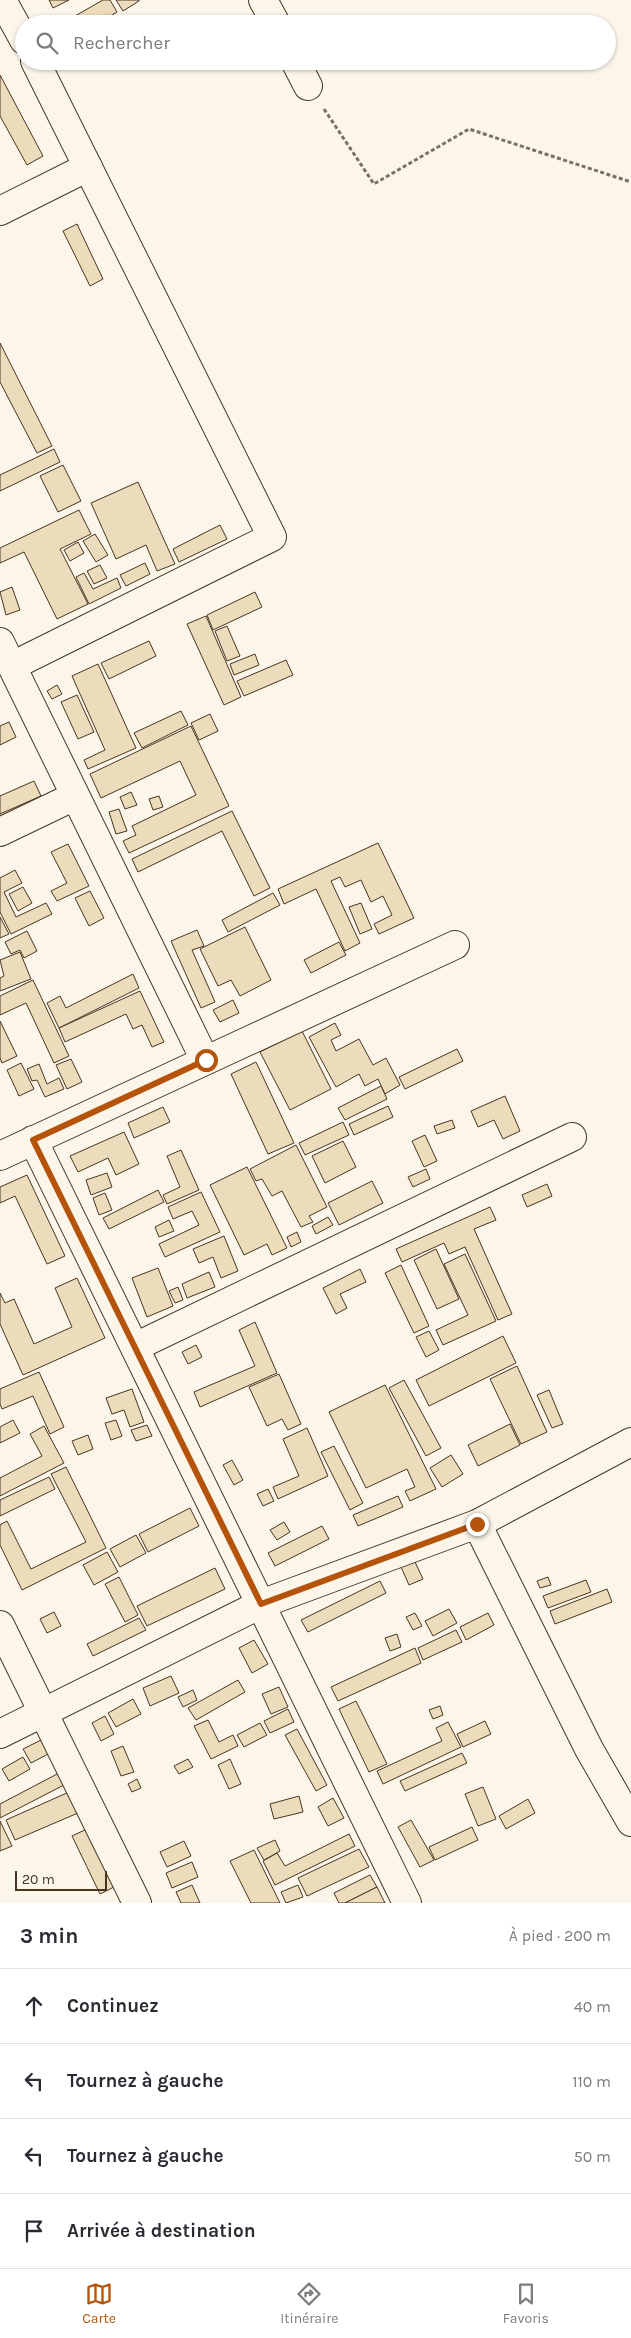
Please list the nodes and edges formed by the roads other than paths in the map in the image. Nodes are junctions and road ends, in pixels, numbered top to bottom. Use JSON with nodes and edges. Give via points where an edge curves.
{"nodes":[{"id":1,"x":2,"y":0,"type":"edge"},
{"id":2,"x":263,"y":0,"type":"edge"},
{"id":3,"x":271,"y":15,"type":"edge"},
{"id":4,"x":15,"y":24,"type":"edge"},
{"id":5,"x":39,"y":70,"type":"edge"},
{"id":6,"x":300,"y":70,"type":"edge"},
{"id":7,"x":308,"y":86,"type":"road end"},
{"id":8,"x":88,"y":168,"type":"junction"},
{"id":9,"x":0,"y":211,"type":"edge"},
{"id":10,"x":0,"y":642,"type":"edge"},
{"id":11,"x":12,"y":666,"type":"junction"},
{"id":12,"x":75,"y":796,"type":"junction"},
{"id":13,"x":0,"y":832,"type":"edge"},
{"id":14,"x":455,"y":945,"type":"dead end"},
{"id":15,"x":206,"y":1060,"type":"junction"},
{"id":16,"x":572,"y":1137,"type":"dead end"},
{"id":17,"x":33,"y":1140,"type":"junction"},
{"id":18,"x":0,"y":1156,"type":"edge"},
{"id":19,"x":135,"y":1347,"type":"junction"},
{"id":20,"x":631,"y":1442,"type":"edge"},
{"id":21,"x":477,"y":1524,"type":"junction"},
{"id":22,"x":261,"y":1604,"type":"junction"},
{"id":23,"x":0,"y":1625,"type":"edge"},
{"id":24,"x":43,"y":1712,"type":"junction"},
{"id":25,"x":0,"y":1734,"type":"edge"},
{"id":26,"x":631,"y":1822,"type":"edge"},
{"id":27,"x":137,"y":1903,"type":"edge"},
{"id":28,"x":407,"y":1903,"type":"edge"}],
"edges":[{"from":1,"to":4,"type":"street"},
{"from":2,"to":3,"type":"street"},
{"from":5,"to":8,"type":"street"},
{"from":6,"to":7,"type":"street"},
{"from":8,"to":9,"type":"street"},
{"from":8,"to":11,"type":"street","via":[[272,537]]},
{"from":10,"to":11,"type":"street"},
{"from":11,"to":12,"type":"street"},
{"from":12,"to":13,"type":"street"},
{"from":12,"to":15,"type":"street"},
{"from":14,"to":15,"type":"street"},
{"from":15,"to":17,"type":"street"},
{"from":16,"to":19,"type":"street"},
{"from":17,"to":18,"type":"street"},
{"from":17,"to":19,"type":"street"},
{"from":19,"to":22,"type":"street"},
{"from":20,"to":21,"type":"street"},
{"from":21,"to":22,"type":"street"},
{"from":21,"to":26,"type":"street","via":[[589,1748]]},
{"from":22,"to":24,"type":"street"},
{"from":22,"to":28,"type":"street"},
{"from":23,"to":24,"type":"street"},
{"from":24,"to":25,"type":"street"},
{"from":24,"to":27,"type":"street"}]}
